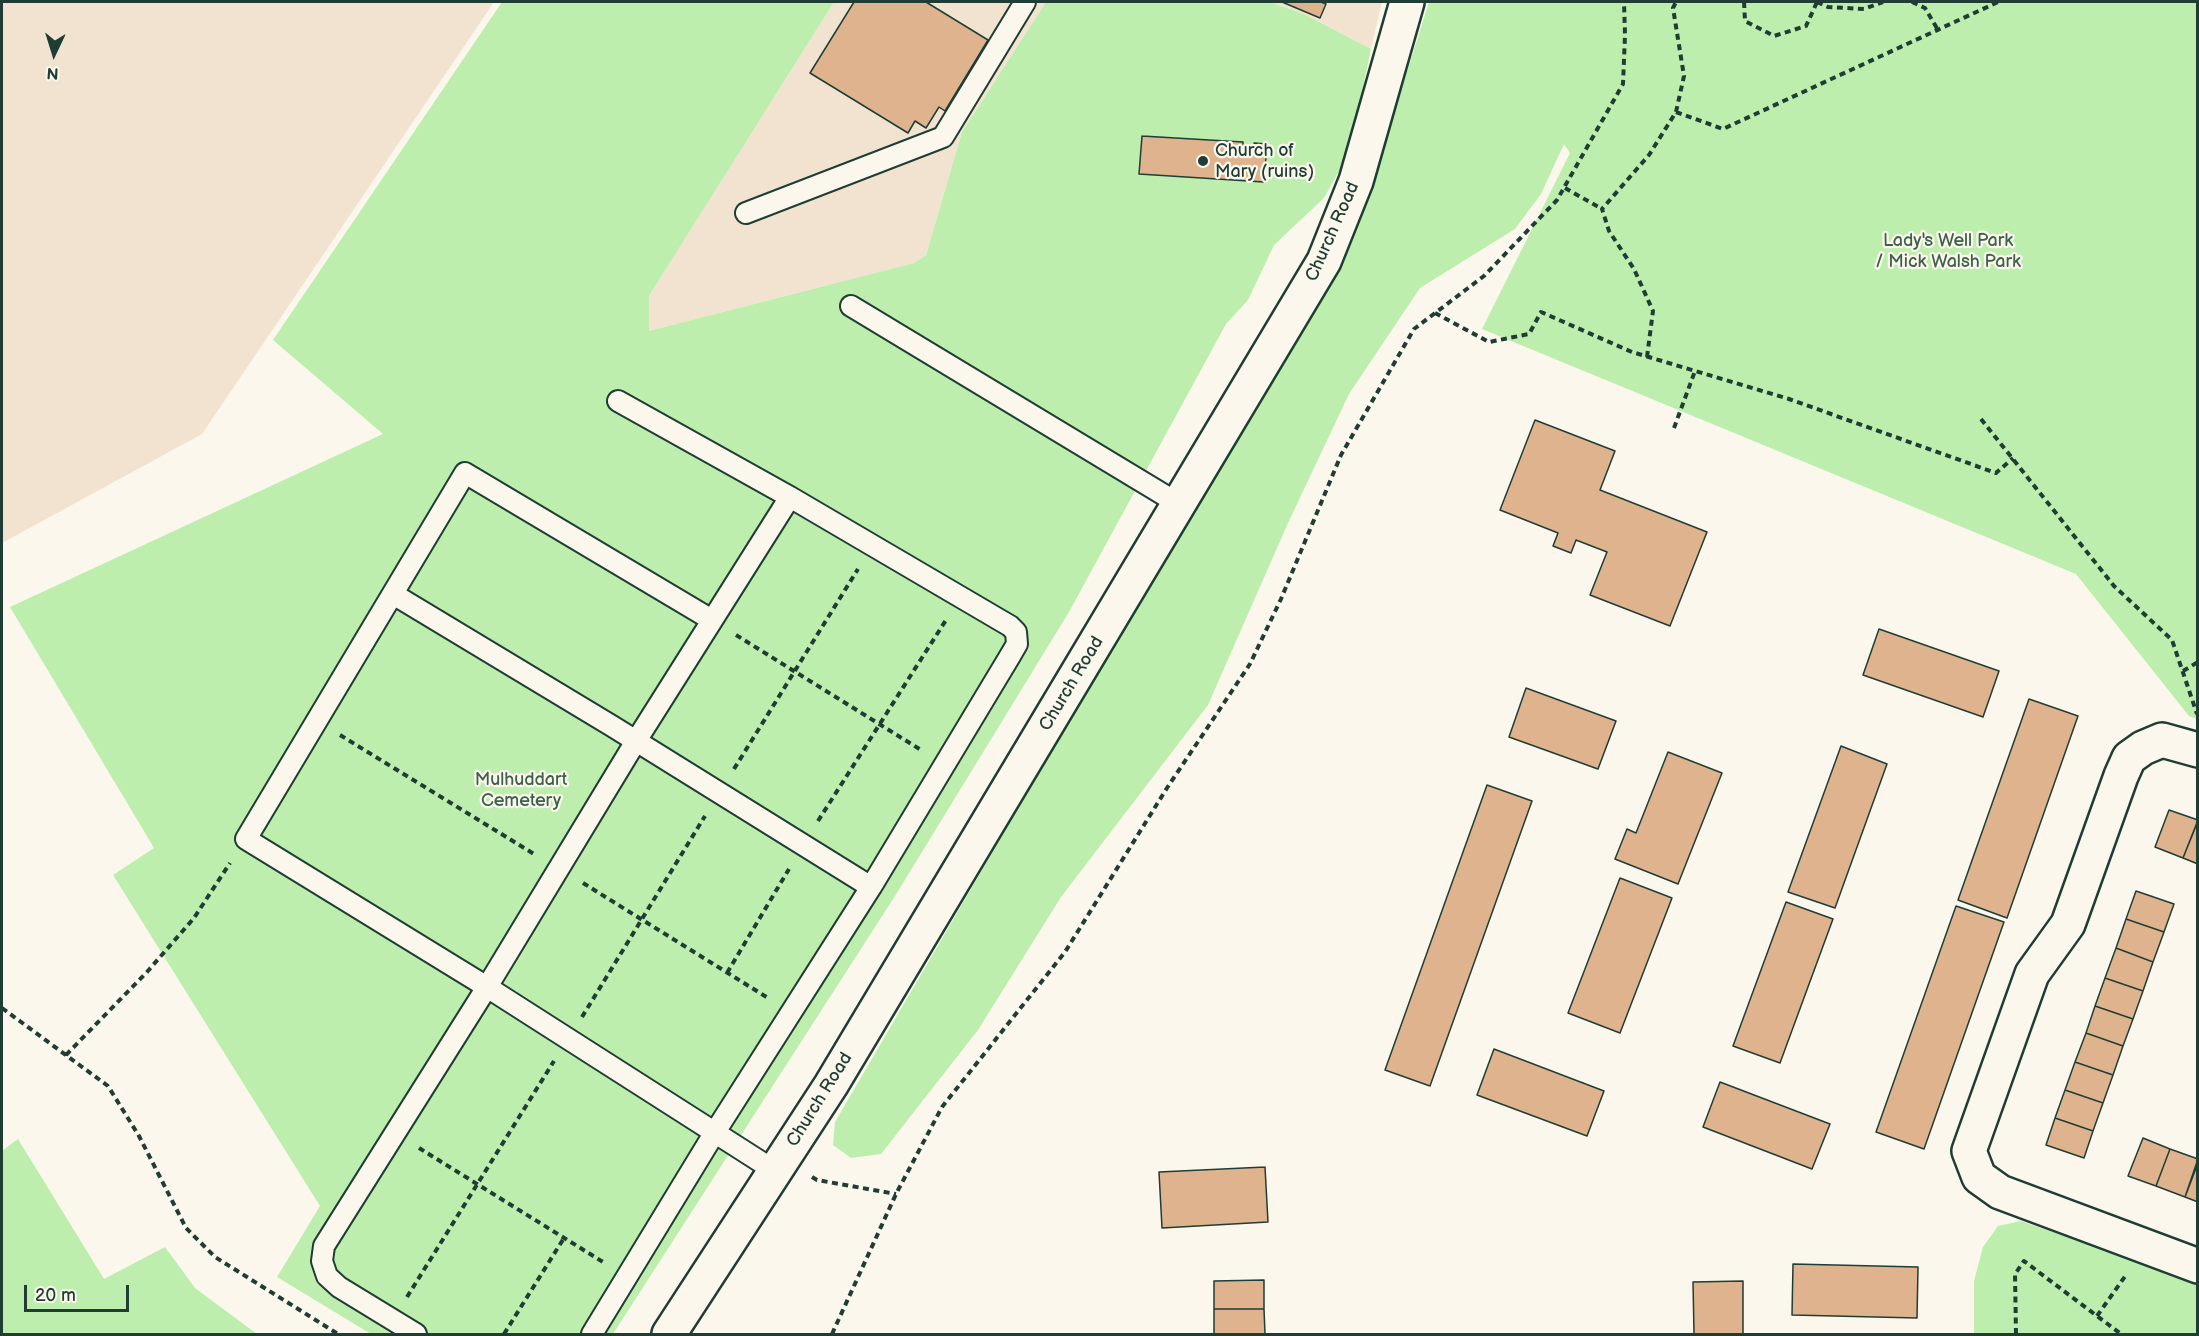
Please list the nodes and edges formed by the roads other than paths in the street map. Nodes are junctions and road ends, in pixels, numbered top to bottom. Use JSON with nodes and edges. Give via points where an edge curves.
{"nodes":[{"id":1,"x":1025,"y":2,"type":"edge"},
{"id":2,"x":1407,"y":2,"type":"edge"},
{"id":3,"x":746,"y":213,"type":"dead end"},
{"id":4,"x":851,"y":306,"type":"dead end"},
{"id":5,"x":618,"y":401,"type":"dead end"},
{"id":6,"x":790,"y":496,"type":"junction"},
{"id":7,"x":1179,"y":504,"type":"junction"},
{"id":8,"x":393,"y":594,"type":"junction"},
{"id":9,"x":712,"y":620,"type":"junction"},
{"id":10,"x":636,"y":741,"type":"junction"},
{"id":11,"x":2198,"y":750,"type":"edge"},
{"id":12,"x":871,"y":886,"type":"junction"},
{"id":13,"x":487,"y":987,"type":"junction"},
{"id":14,"x":715,"y":1132,"type":"junction"},
{"id":15,"x":778,"y":1166,"type":"junction"},
{"id":16,"x":2198,"y":1266,"type":"edge"},
{"id":17,"x":416,"y":1335,"type":"edge"},
{"id":18,"x":592,"y":1335,"type":"edge"},
{"id":19,"x":669,"y":1335,"type":"edge"}],
"edges":[{"from":1,"to":3,"type":"lane","via":[[943,137]]},
{"from":2,"to":7,"type":"street","name":"Church Road","via":[[1356,181],[1324,261]]},
{"from":4,"to":7,"type":"lane"},
{"from":5,"to":6,"type":"lane"},
{"from":6,"to":9,"type":"lane"},
{"from":6,"to":12,"type":"lane","via":[[1016,633],[1017,644]]},
{"from":7,"to":15,"type":"street","name":"Church Road","via":[[831,1085]]},
{"from":8,"to":9,"type":"lane","via":[[465,473]]},
{"from":8,"to":10,"type":"lane"},
{"from":8,"to":13,"type":"lane","via":[[246,839]]},
{"from":9,"to":10,"type":"lane"},
{"from":10,"to":12,"type":"lane"},
{"from":10,"to":13,"type":"lane"},
{"from":11,"to":16,"type":"street","via":[[2162,740],[2129,758],[2068,924],[2032,974],[1969,1151],[1979,1177],[2000,1192]]},
{"from":12,"to":14,"type":"lane"},
{"from":13,"to":14,"type":"lane"},
{"from":13,"to":17,"type":"lane","via":[[324,1246],[322,1261],[327,1276]]},
{"from":14,"to":15,"type":"lane"},
{"from":14,"to":18,"type":"lane"},
{"from":15,"to":19,"type":"street","name":"Church Road"}]}
